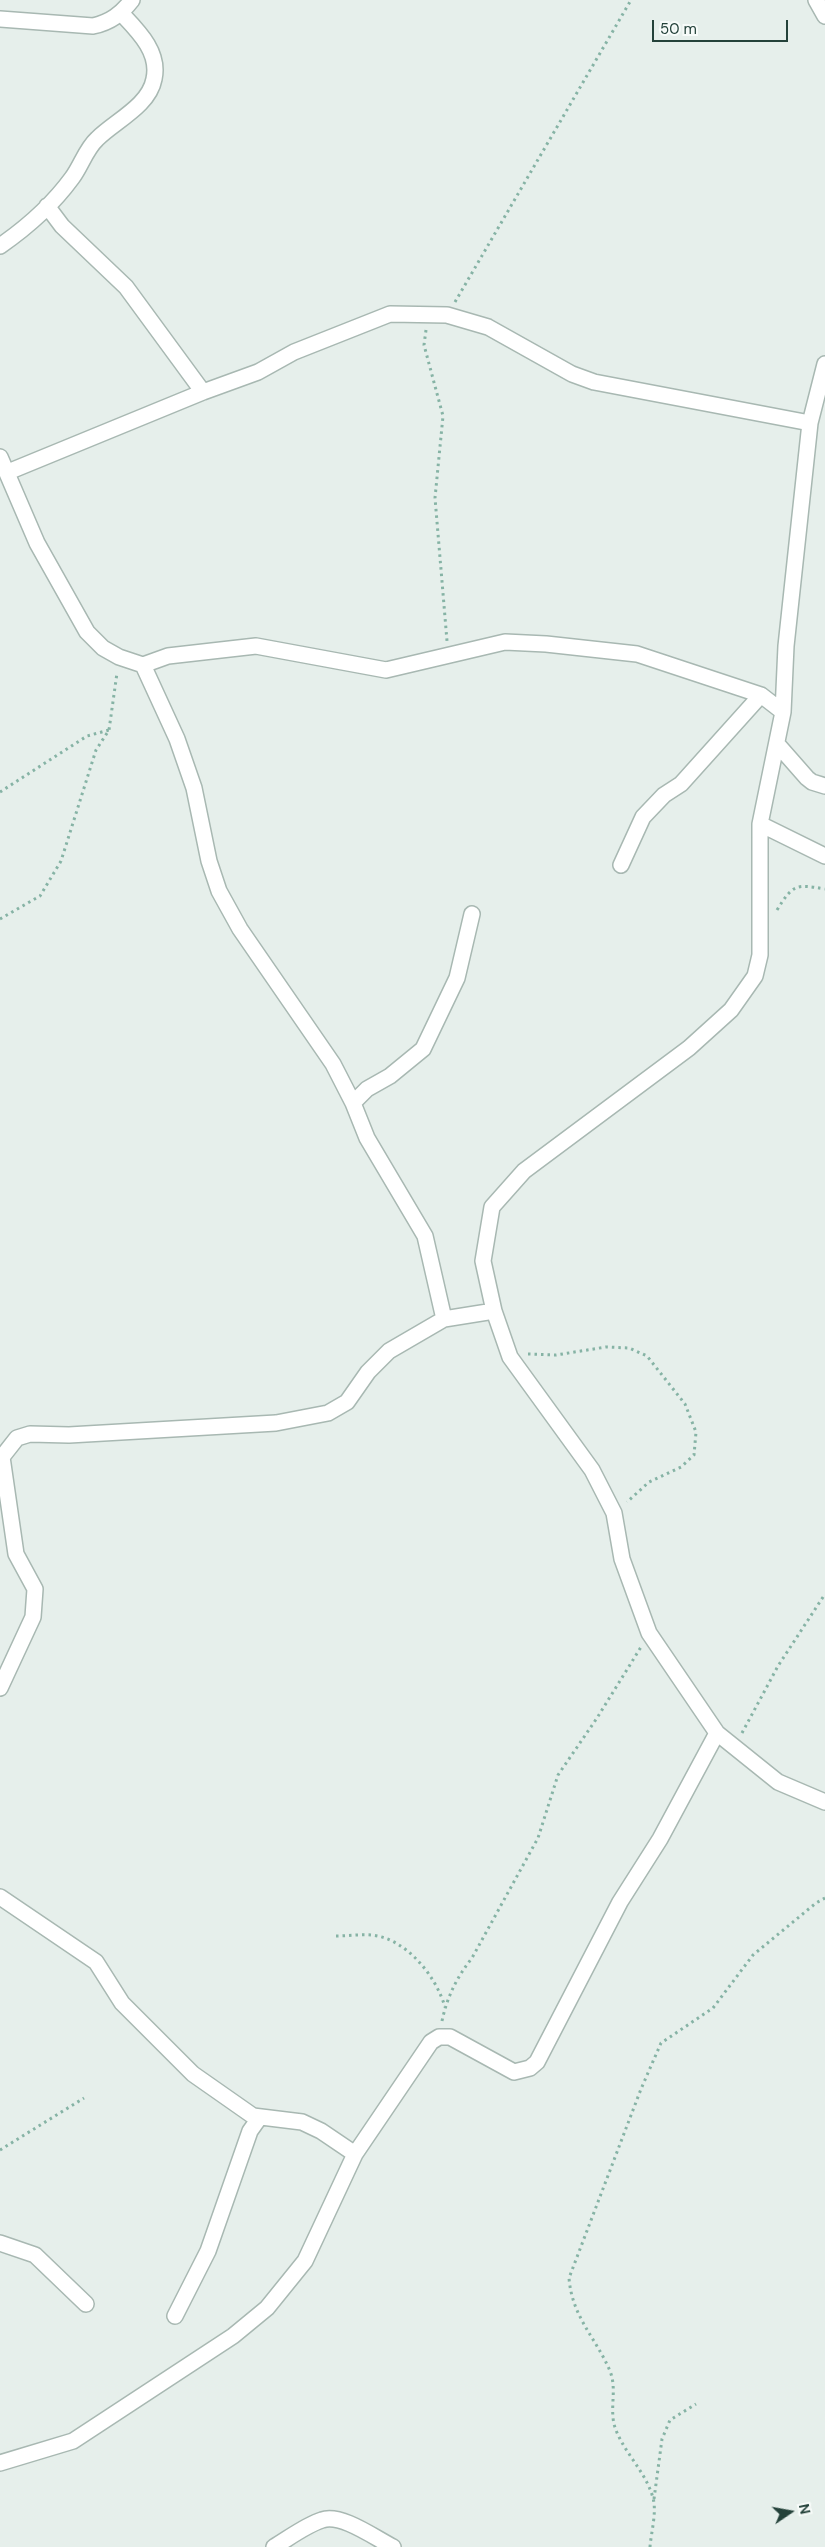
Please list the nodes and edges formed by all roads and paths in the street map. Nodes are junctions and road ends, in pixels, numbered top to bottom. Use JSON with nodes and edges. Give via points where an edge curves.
{"nodes":[{"id":1,"x":132,"y":0,"type":"edge"},
{"id":2,"x":631,"y":0,"type":"edge"},
{"id":3,"x":817,"y":0,"type":"edge"},
{"id":4,"x":121,"y":13,"type":"junction"},
{"id":5,"x":825,"y":16,"type":"edge"},
{"id":6,"x":0,"y":19,"type":"edge"},
{"id":7,"x":47,"y":206,"type":"junction"},
{"id":8,"x":0,"y":246,"type":"edge"},
{"id":9,"x":429,"y":313,"type":"junction"},
{"id":10,"x":447,"y":315,"type":"junction"},
{"id":11,"x":825,"y":364,"type":"edge"},
{"id":12,"x":203,"y":392,"type":"junction"},
{"id":13,"x":810,"y":423,"type":"junction"},
{"id":14,"x":0,"y":457,"type":"edge"},
{"id":15,"x":8,"y":472,"type":"junction"},
{"id":16,"x":448,"y":654,"type":"junction"},
{"id":17,"x":119,"y":657,"type":"junction"},
{"id":18,"x":143,"y":665,"type":"junction"},
{"id":19,"x":761,"y":695,"type":"junction"},
{"id":20,"x":783,"y":712,"type":"junction"},
{"id":21,"x":110,"y":730,"type":"junction"},
{"id":22,"x":778,"y":745,"type":"junction"},
{"id":23,"x":825,"y":786,"type":"edge"},
{"id":24,"x":0,"y":792,"type":"edge"},
{"id":25,"x":760,"y":824,"type":"junction"},
{"id":26,"x":825,"y":856,"type":"edge"},
{"id":27,"x":621,"y":865,"type":"dead end"},
{"id":28,"x":825,"y":889,"type":"edge"},
{"id":29,"x":472,"y":914,"type":"dead end"},
{"id":30,"x":0,"y":918,"type":"edge"},
{"id":31,"x":772,"y":919,"type":"dead end"},
{"id":32,"x":354,"y":1103,"type":"junction"},
{"id":33,"x":494,"y":1311,"type":"junction"},
{"id":34,"x":444,"y":1319,"type":"junction"},
{"id":35,"x":510,"y":1357,"type":"junction"},
{"id":36,"x":614,"y":1514,"type":"junction"},
{"id":37,"x":825,"y":1594,"type":"edge"},
{"id":38,"x":649,"y":1634,"type":"junction"},
{"id":39,"x":0,"y":1688,"type":"edge"},
{"id":40,"x":717,"y":1733,"type":"junction"},
{"id":41,"x":735,"y":1750,"type":"junction"},
{"id":42,"x":825,"y":1802,"type":"edge"},
{"id":43,"x":0,"y":1897,"type":"edge"},
{"id":44,"x":825,"y":1898,"type":"edge"},
{"id":45,"x":336,"y":1936,"type":"dead end"},
{"id":46,"x":445,"y":2008,"type":"junction"},
{"id":47,"x":439,"y":2037,"type":"junction"},
{"id":48,"x":84,"y":2098,"type":"dead end"},
{"id":49,"x":260,"y":2117,"type":"junction"},
{"id":50,"x":0,"y":2150,"type":"edge"},
{"id":51,"x":355,"y":2154,"type":"junction"},
{"id":52,"x":0,"y":2243,"type":"edge"},
{"id":53,"x":86,"y":2304,"type":"dead end"},
{"id":54,"x":174,"y":2316,"type":"dead end"},
{"id":55,"x":696,"y":2404,"type":"dead end"},
{"id":56,"x":0,"y":2463,"type":"edge"},
{"id":57,"x":654,"y":2499,"type":"junction"},
{"id":58,"x":274,"y":2547,"type":"edge"},
{"id":59,"x":393,"y":2547,"type":"edge"},
{"id":60,"x":650,"y":2547,"type":"edge"}],
"edges":[{"from":1,"to":4,"type":"street"},
{"from":2,"to":10,"type":"path"},
{"from":3,"to":5,"type":"street"},
{"from":4,"to":6,"type":"street","via":[[108,23],[93,26]]},
{"from":4,"to":7,"type":"street","via":[[142,35],[153,56],[154,79],[144,100],[95,140],[72,178]]},
{"from":7,"to":8,"type":"street"},
{"from":7,"to":12,"type":"street","via":[[62,226],[126,287]]},
{"from":9,"to":10,"type":"street"},
{"from":9,"to":12,"type":"street","via":[[390,314],[294,352],[258,372]]},
{"from":9,"to":16,"type":"path","via":[[424,345],[443,416],[435,498]]},
{"from":10,"to":13,"type":"street","via":[[488,327],[572,374],[594,382]]},
{"from":11,"to":13,"type":"street"},
{"from":12,"to":15,"type":"street"},
{"from":13,"to":20,"type":"street","via":[[786,646]]},
{"from":14,"to":15,"type":"street"},
{"from":15,"to":17,"type":"street","via":[[37,543],[87,632],[103,648]]},
{"from":16,"to":18,"type":"street","via":[[386,670],[256,646],[168,656]]},
{"from":16,"to":19,"type":"street","via":[[505,642],[637,654]]},
{"from":17,"to":18,"type":"street"},
{"from":17,"to":21,"type":"path"},
{"from":18,"to":32,"type":"street","via":[[178,738],[194,788],[219,892],[240,929],[333,1064]]},
{"from":19,"to":20,"type":"street"},
{"from":19,"to":27,"type":"street","via":[[681,784],[664,795],[643,817]]},
{"from":20,"to":22,"type":"street"},
{"from":21,"to":24,"type":"path","via":[[87,736]]},
{"from":21,"to":30,"type":"path","via":[[96,750],[61,861],[40,896]]},
{"from":22,"to":23,"type":"street","via":[[807,778]]},
{"from":22,"to":25,"type":"street"},
{"from":25,"to":26,"type":"street"},
{"from":25,"to":33,"type":"street","via":[[760,955],[755,976],[731,1010],[689,1048],[524,1171],[492,1208],[483,1262]]},
{"from":28,"to":31,"type":"path","via":[[801,885],[787,893]]},
{"from":29,"to":32,"type":"street","via":[[457,978],[423,1049]]},
{"from":32,"to":34,"type":"street","via":[[367,1138],[425,1236]]},
{"from":33,"to":34,"type":"street"},
{"from":33,"to":35,"type":"street"},
{"from":34,"to":39,"type":"street","via":[[389,1351],[368,1372],[347,1402],[328,1413],[276,1423],[69,1435],[30,1434],[17,1438],[2,1457],[16,1554],[35,1589],[33,1617]]},
{"from":35,"to":36,"type":"street","via":[[592,1470]]},
{"from":35,"to":36,"type":"path","via":[[535,1353],[556,1355],[606,1347],[629,1348],[647,1356],[685,1404],[696,1432],[694,1455],[681,1467],[649,1482]]},
{"from":36,"to":38,"type":"street","via":[[622,1559]]},
{"from":37,"to":41,"type":"path","via":[[778,1666]]},
{"from":38,"to":40,"type":"street"},
{"from":38,"to":46,"type":"path","via":[[558,1775],[538,1838],[472,1958],[458,1976]]},
{"from":40,"to":41,"type":"street"},
{"from":40,"to":47,"type":"street","via":[[660,1839],[620,1902],[537,2062],[530,2068],[514,2072],[450,2038]]},
{"from":41,"to":42,"type":"street","via":[[778,1782]]},
{"from":43,"to":49,"type":"street","via":[[96,1962],[122,2003],[193,2074],[253,2116]]},
{"from":44,"to":57,"type":"path","via":[[753,1955],[713,2008],[661,2043],[569,2278],[570,2296],[576,2312],[610,2372],[614,2387],[614,2426]]},
{"from":45,"to":46,"type":"path","via":[[373,1935],[400,1946],[423,1965],[440,1990]]},
{"from":46,"to":47,"type":"path"},
{"from":47,"to":51,"type":"street","via":[[431,2042]]},
{"from":48,"to":50,"type":"path"},
{"from":49,"to":51,"type":"street","via":[[302,2122]]},
{"from":49,"to":54,"type":"street","via":[[250,2131],[208,2251]]},
{"from":51,"to":56,"type":"street","via":[[305,2260],[267,2308],[233,2336],[73,2441]]},
{"from":52,"to":53,"type":"street","via":[[35,2255]]},
{"from":55,"to":57,"type":"path","via":[[670,2420],[662,2440]]},
{"from":57,"to":60,"type":"path"},
{"from":58,"to":59,"type":"street","via":[[322,2519],[347,2522]]}]}
